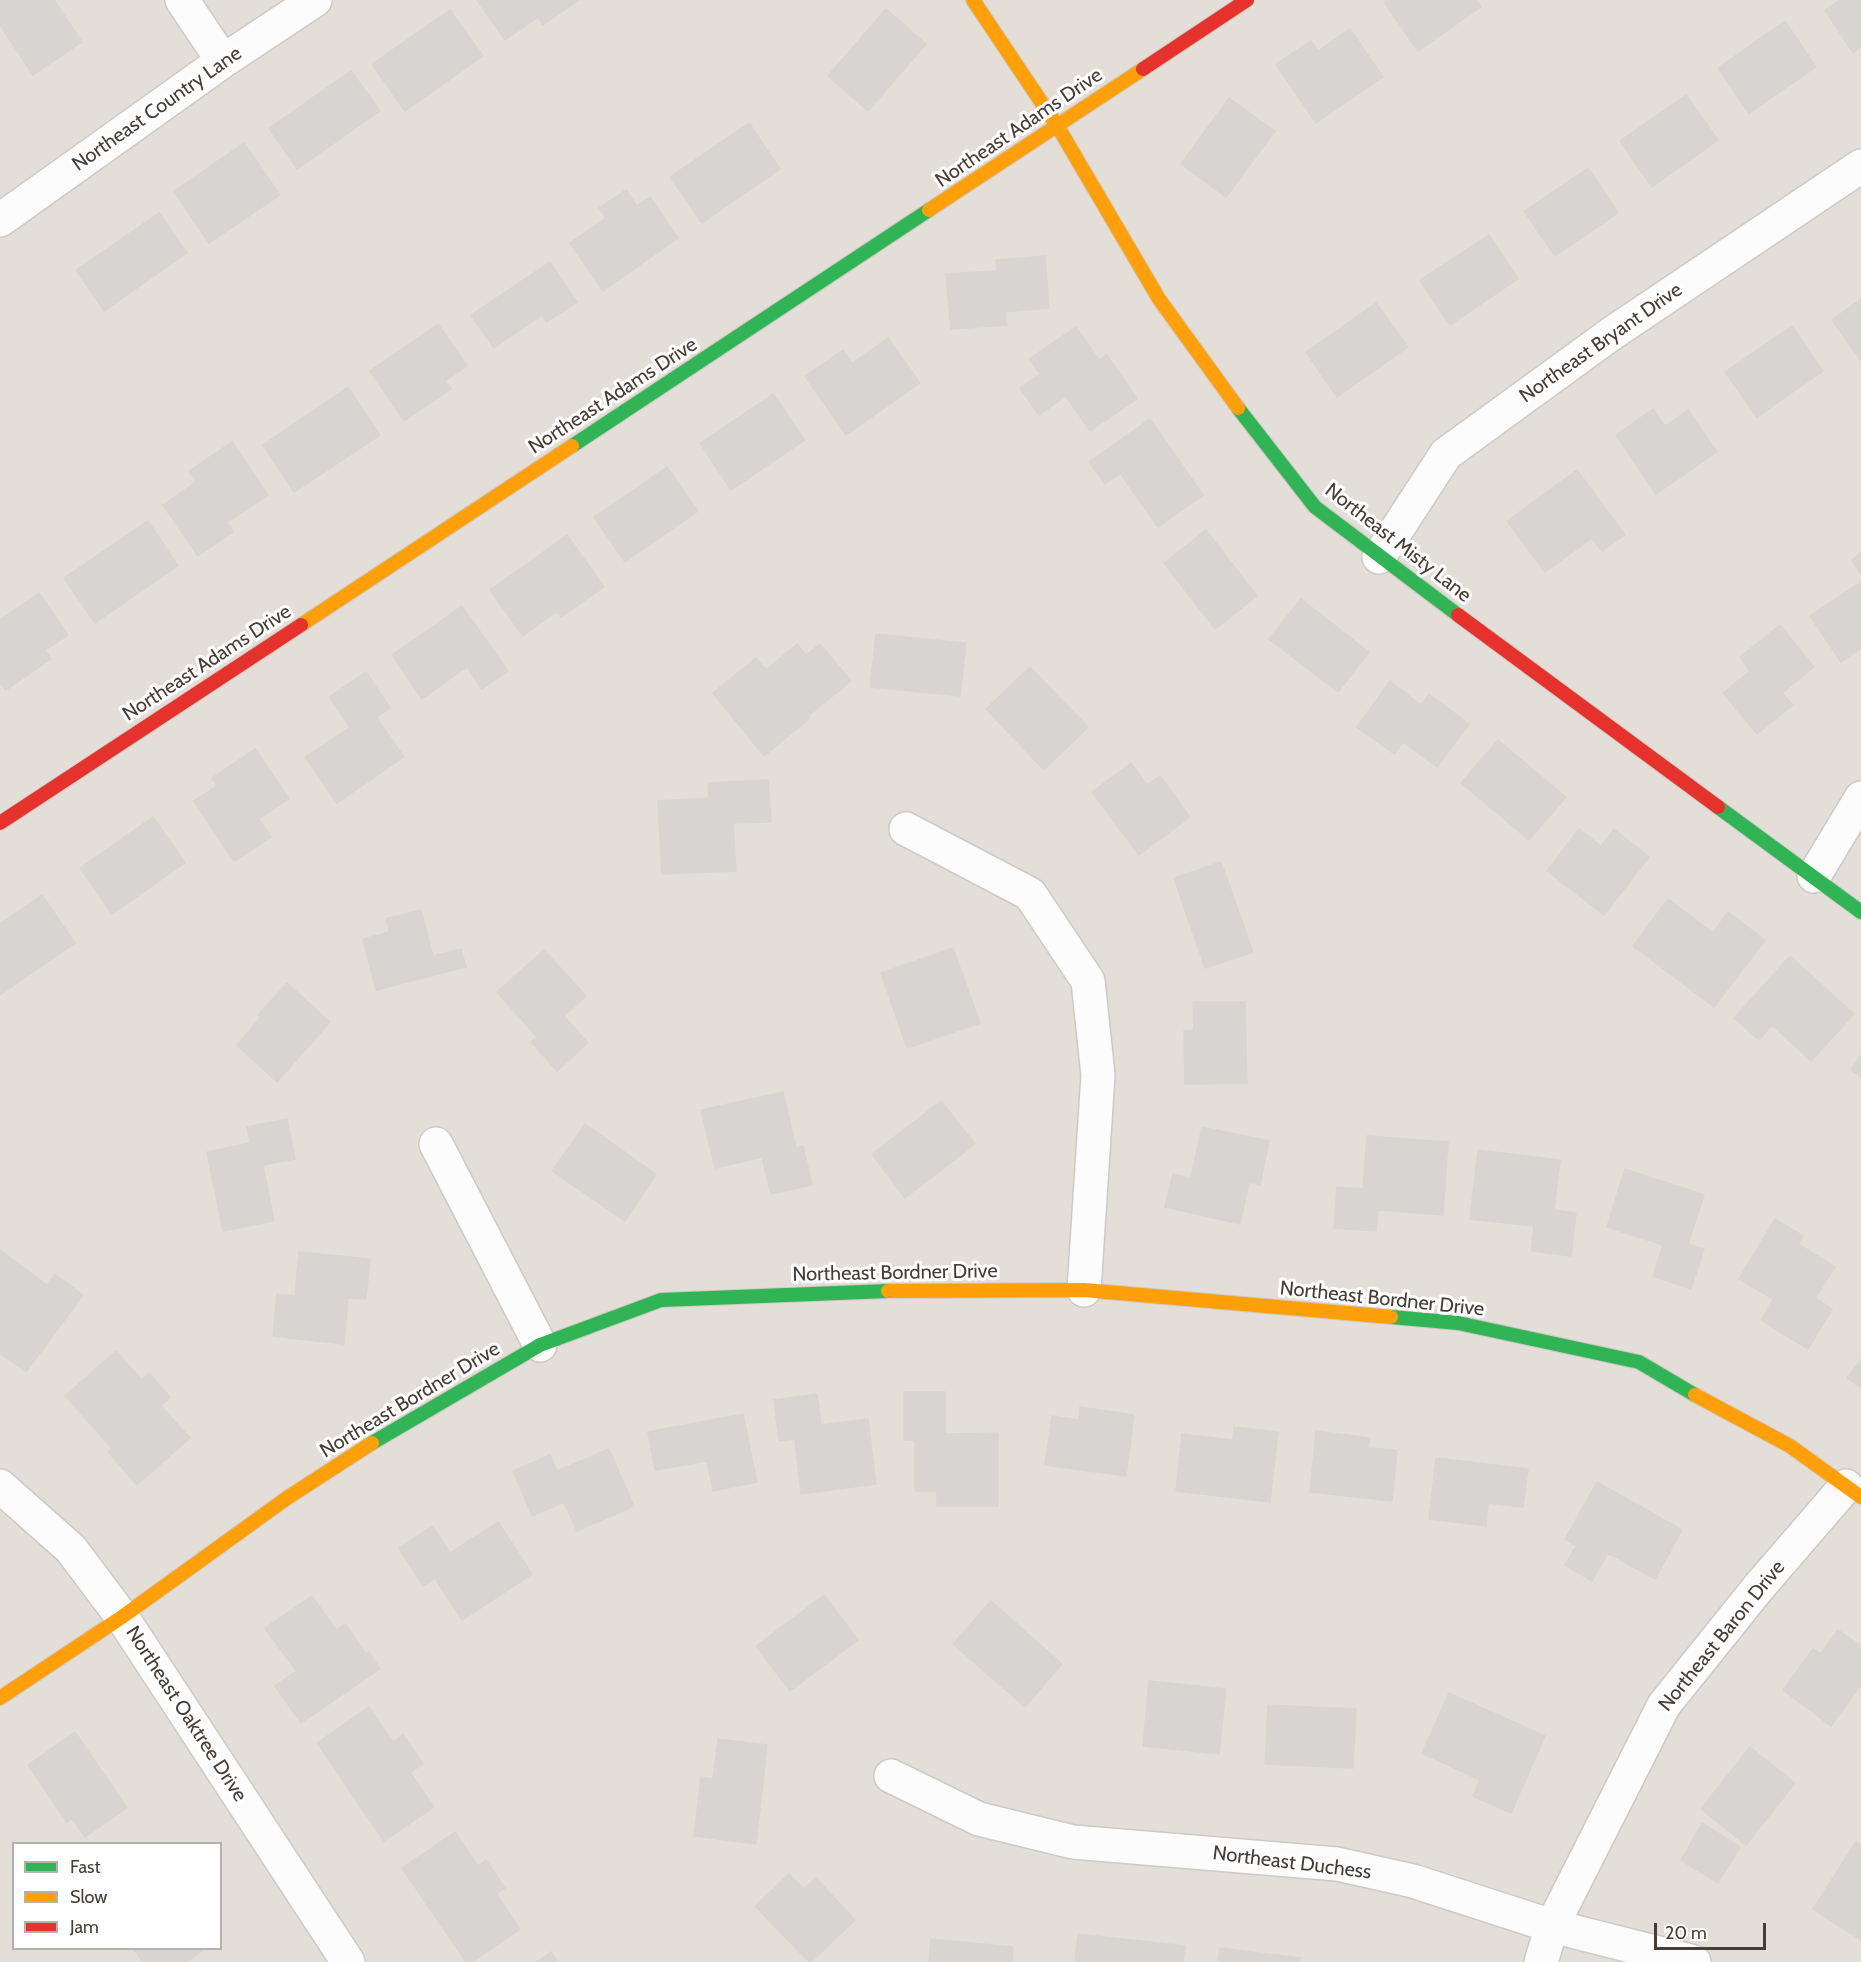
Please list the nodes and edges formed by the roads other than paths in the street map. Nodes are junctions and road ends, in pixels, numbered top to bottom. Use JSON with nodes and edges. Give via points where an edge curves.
{"nodes":[{"id":1,"x":182,"y":0,"type":"edge"},
{"id":2,"x":315,"y":0,"type":"edge"},
{"id":3,"x":973,"y":0,"type":"edge"},
{"id":4,"x":1247,"y":0,"type":"edge"},
{"id":5,"x":223,"y":61,"type":"junction"},
{"id":6,"x":1058,"y":127,"type":"junction"},
{"id":7,"x":1861,"y":166,"type":"edge"},
{"id":8,"x":0,"y":220,"type":"edge"},
{"id":9,"x":1379,"y":557,"type":"junction"},
{"id":10,"x":1861,"y":798,"type":"edge"},
{"id":11,"x":0,"y":823,"type":"edge"},
{"id":12,"x":906,"y":829,"type":"dead end"},
{"id":13,"x":1814,"y":876,"type":"junction"},
{"id":14,"x":1861,"y":912,"type":"edge"},
{"id":15,"x":436,"y":1144,"type":"dead end"},
{"id":16,"x":1084,"y":1290,"type":"junction"},
{"id":17,"x":540,"y":1346,"type":"junction"},
{"id":18,"x":0,"y":1486,"type":"edge"},
{"id":19,"x":1853,"y":1491,"type":"edge"},
{"id":20,"x":122,"y":1617,"type":"junction"},
{"id":21,"x":0,"y":1698,"type":"edge"},
{"id":22,"x":891,"y":1776,"type":"dead end"},
{"id":23,"x":1552,"y":1926,"type":"junction"},
{"id":24,"x":348,"y":1962,"type":"edge"},
{"id":25,"x":1541,"y":1962,"type":"edge"},
{"id":26,"x":1694,"y":1962,"type":"edge"}],
"edges":[{"from":1,"to":5,"type":"street"},
{"from":2,"to":5,"type":"street","name":"Northeast Country Lane"},
{"from":3,"to":6,"type":"street","name":"Northeast Misty Lane"},
{"from":4,"to":6,"type":"street","name":"Northeast Adams Drive"},
{"from":5,"to":8,"type":"street","name":"Northeast Country Lane"},
{"from":6,"to":9,"type":"street","name":"Northeast Misty Lane","via":[[1159,299],[1242,414],[1315,507]]},
{"from":6,"to":11,"type":"street","name":"Northeast Adams Drive"},
{"from":7,"to":9,"type":"street","name":"Northeast Bryant Drive","via":[[1611,334],[1446,454]]},
{"from":9,"to":13,"type":"street","name":"Northeast Misty Lane"},
{"from":10,"to":13,"type":"street"},
{"from":12,"to":16,"type":"street","via":[[1030,894],[1088,981],[1098,1075]]},
{"from":13,"to":14,"type":"street","name":"Northeast Misty Lane"},
{"from":15,"to":17,"type":"street"},
{"from":16,"to":17,"type":"street","name":"Northeast Bordner Drive","via":[[866,1291],[661,1300]]},
{"from":16,"to":19,"type":"street","name":"Northeast Bordner Drive","via":[[1458,1323],[1639,1362],[1790,1446]]},
{"from":17,"to":20,"type":"street","name":"Northeast Bordner Drive","via":[[367,1446],[287,1498]]},
{"from":18,"to":20,"type":"street","name":"Northeast Oaktree Drive","via":[[71,1550]]},
{"from":19,"to":23,"type":"street","name":"Northeast Baron Drive","via":[[1758,1588],[1664,1705]]},
{"from":20,"to":21,"type":"street","name":"Northeast Bordner Drive"},
{"from":20,"to":24,"type":"street","name":"Northeast Oaktree Drive"},
{"from":22,"to":23,"type":"street","name":"Northeast Duchess","via":[[979,1819],[1073,1842],[1337,1864],[1413,1881]]},
{"from":23,"to":25,"type":"street","name":"Northeast Baron Drive"},
{"from":23,"to":26,"type":"street","name":"Northeast Duchess"}]}
